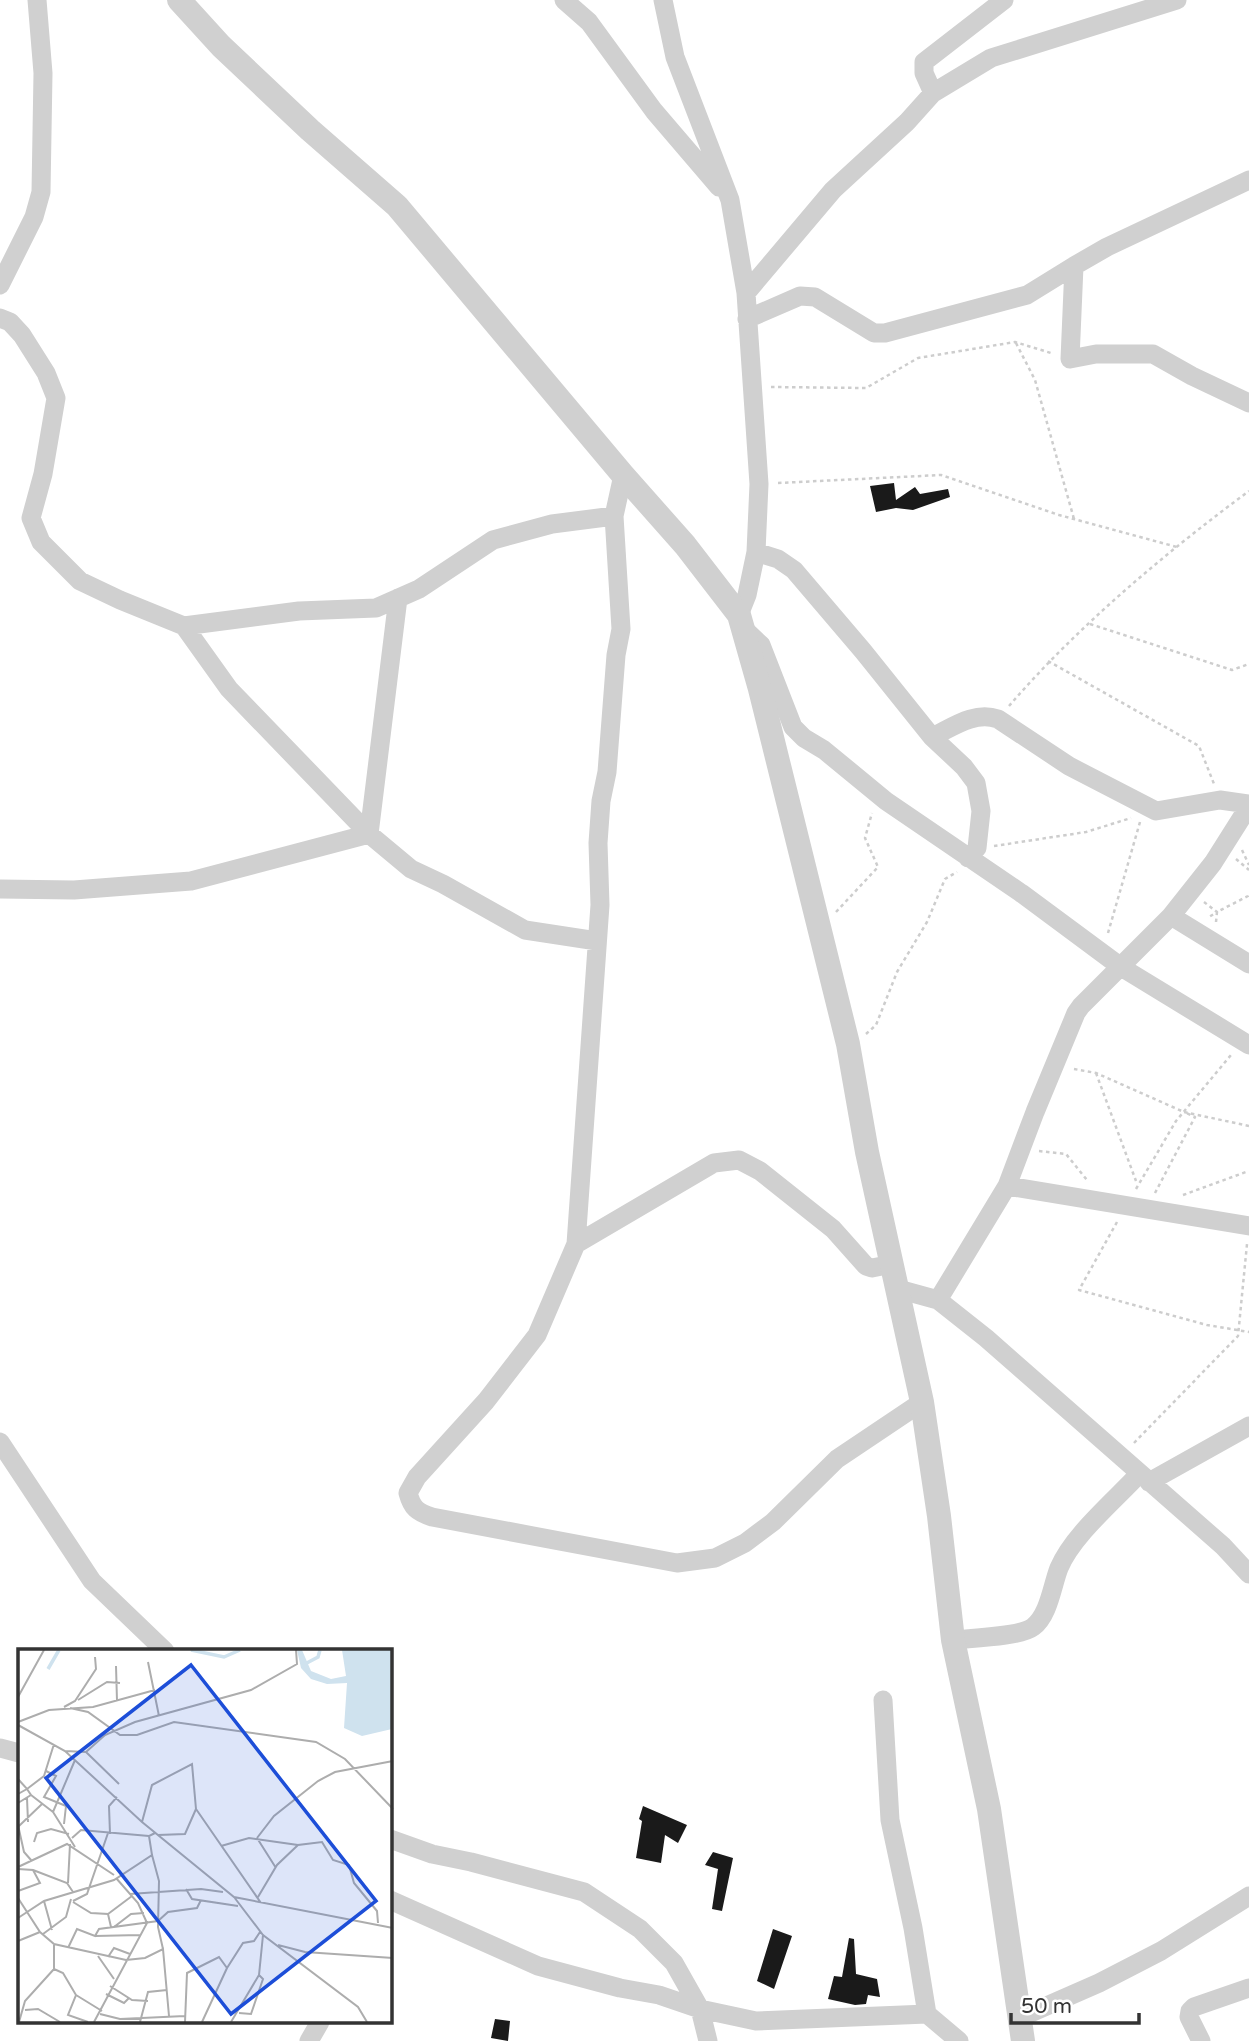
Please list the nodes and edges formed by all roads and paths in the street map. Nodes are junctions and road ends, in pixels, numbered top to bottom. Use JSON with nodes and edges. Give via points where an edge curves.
{"nodes":[{"id":1,"x":37,"y":0,"type":"edge"},
{"id":2,"x":179,"y":0,"type":"edge"},
{"id":3,"x":564,"y":0,"type":"edge"},
{"id":4,"x":663,"y":0,"type":"edge"},
{"id":5,"x":1004,"y":0,"type":"edge"},
{"id":6,"x":1177,"y":0,"type":"edge"},
{"id":7,"x":933,"y":93,"type":"junction"},
{"id":8,"x":1249,"y":180,"type":"edge"},
{"id":9,"x":730,"y":200,"type":"junction"},
{"id":10,"x":1074,"y":266,"type":"junction"},
{"id":11,"x":0,"y":285,"type":"edge"},
{"id":12,"x":746,"y":293,"type":"junction"},
{"id":13,"x":0,"y":318,"type":"edge"},
{"id":14,"x":747,"y":318,"type":"junction"},
{"id":15,"x":1015,"y":341,"type":"junction"},
{"id":16,"x":1070,"y":359,"type":"junction"},
{"id":17,"x":752,"y":387,"type":"junction"},
{"id":18,"x":1249,"y":403,"type":"edge"},
{"id":19,"x":623,"y":475,"type":"junction"},
{"id":20,"x":759,"y":484,"type":"junction"},
{"id":21,"x":1249,"y":491,"type":"edge"},
{"id":22,"x":614,"y":516,"type":"junction"},
{"id":23,"x":1074,"y":519,"type":"junction"},
{"id":24,"x":1177,"y":547,"type":"junction"},
{"id":25,"x":756,"y":552,"type":"junction"},
{"id":26,"x":398,"y":598,"type":"junction"},
{"id":27,"x":741,"y":621,"type":"junction"},
{"id":28,"x":1090,"y":624,"type":"junction"},
{"id":29,"x":184,"y":626,"type":"junction"},
{"id":30,"x":1048,"y":661,"type":"junction"},
{"id":31,"x":1249,"y":664,"type":"edge"},
{"id":32,"x":998,"y":719,"type":"junction"},
{"id":33,"x":932,"y":737,"type":"junction"},
{"id":34,"x":877,"y":794,"type":"junction"},
{"id":35,"x":1220,"y":800,"type":"junction"},
{"id":36,"x":1249,"y":805,"type":"edge"},
{"id":37,"x":1149,"y":813,"type":"junction"},
{"id":38,"x":369,"y":834,"type":"junction"},
{"id":39,"x":969,"y":858,"type":"junction"},
{"id":40,"x":0,"y":889,"type":"edge"},
{"id":41,"x":1249,"y":892,"type":"edge"},
{"id":42,"x":1171,"y":916,"type":"junction"},
{"id":43,"x":819,"y":929,"type":"junction"},
{"id":44,"x":597,"y":941,"type":"junction"},
{"id":45,"x":1215,"y":943,"type":"junction"},
{"id":46,"x":1102,"y":953,"type":"junction"},
{"id":47,"x":1249,"y":964,"type":"edge"},
{"id":48,"x":1121,"y":967,"type":"junction"},
{"id":49,"x":1246,"y":1043,"type":"edge"},
{"id":50,"x":849,"y":1051,"type":"junction"},
{"id":51,"x":1054,"y":1066,"type":"junction"},
{"id":52,"x":1096,"y":1073,"type":"junction"},
{"id":53,"x":1184,"y":1112,"type":"junction"},
{"id":54,"x":1176,"y":1121,"type":"dead end"},
{"id":55,"x":1249,"y":1126,"type":"edge"},
{"id":56,"x":1021,"y":1150,"type":"junction"},
{"id":57,"x":1245,"y":1172,"type":"dead end"},
{"id":58,"x":1136,"y":1181,"type":"dead end"},
{"id":59,"x":1007,"y":1186,"type":"junction"},
{"id":60,"x":1184,"y":1195,"type":"dead end"},
{"id":61,"x":1105,"y":1201,"type":"junction"},
{"id":62,"x":1147,"y":1209,"type":"junction"},
{"id":63,"x":1249,"y":1226,"type":"edge"},
{"id":64,"x":576,"y":1244,"type":"junction"},
{"id":65,"x":891,"y":1264,"type":"junction"},
{"id":66,"x":898,"y":1289,"type":"junction"},
{"id":67,"x":1079,"y":1290,"type":"dead end"},
{"id":68,"x":938,"y":1300,"type":"junction"},
{"id":69,"x":1249,"y":1332,"type":"edge"},
{"id":70,"x":922,"y":1402,"type":"junction"},
{"id":71,"x":1249,"y":1426,"type":"edge"},
{"id":72,"x":0,"y":1441,"type":"edge"},
{"id":73,"x":1126,"y":1451,"type":"dead end"},
{"id":74,"x":1144,"y":1478,"type":"junction"},
{"id":75,"x":1249,"y":1574,"type":"edge"},
{"id":76,"x":953,"y":1640,"type":"junction"},
{"id":77,"x":163,"y":1649,"type":"edge"},
{"id":78,"x":883,"y":1700,"type":"dead end"},
{"id":79,"x":0,"y":1748,"type":"edge"},
{"id":80,"x":18,"y":1753,"type":"edge"},
{"id":81,"x":392,"y":1840,"type":"edge"},
{"id":82,"x":1249,"y":1896,"type":"edge"},
{"id":83,"x":392,"y":1901,"type":"edge"},
{"id":84,"x":1249,"y":1988,"type":"edge"},
{"id":85,"x":700,"y":2010,"type":"junction"},
{"id":86,"x":927,"y":2014,"type":"junction"},
{"id":87,"x":319,"y":2024,"type":"edge"},
{"id":88,"x":1021,"y":2029,"type":"edge"},
{"id":89,"x":309,"y":2041,"type":"edge"},
{"id":90,"x":708,"y":2041,"type":"edge"},
{"id":91,"x":959,"y":2041,"type":"edge"},
{"id":92,"x":1201,"y":2041,"type":"edge"}],
"edges":[{"from":1,"to":11,"type":"street","via":[[43,73],[41,192],[34,217]]},
{"from":2,"to":19,"type":"street","via":[[221,46],[397,206]]},
{"from":3,"to":9,"type":"street","via":[[589,22],[654,111]]},
{"from":4,"to":9,"type":"street","via":[[675,57]]},
{"from":5,"to":7,"type":"street","via":[[924,62]]},
{"from":6,"to":7,"type":"street","via":[[991,58]]},
{"from":7,"to":12,"type":"street","via":[[833,190]]},
{"from":8,"to":10,"type":"street"},
{"from":9,"to":12,"type":"street"},
{"from":10,"to":14,"type":"street","via":[[1027,295],[885,333],[874,333],[815,297],[800,296]]},
{"from":10,"to":16,"type":"street"},
{"from":12,"to":14,"type":"street"},
{"from":13,"to":29,"type":"street","via":[[22,335],[56,398],[31,518],[41,542],[80,580]]},
{"from":14,"to":17,"type":"street"},
{"from":15,"to":16,"type":"path"},
{"from":15,"to":17,"type":"path","via":[[918,358],[866,388]]},
{"from":15,"to":23,"type":"path","via":[[1035,380]]},
{"from":16,"to":18,"type":"street","via":[[1153,354]]},
{"from":17,"to":20,"type":"street"},
{"from":19,"to":22,"type":"street"},
{"from":19,"to":27,"type":"street","via":[[685,545]]},
{"from":20,"to":23,"type":"path","via":[[941,475]]},
{"from":20,"to":25,"type":"street"},
{"from":21,"to":24,"type":"path"},
{"from":22,"to":26,"type":"street","via":[[552,524],[493,540]]},
{"from":22,"to":44,"type":"street","via":[[621,629],[601,802]]},
{"from":23,"to":24,"type":"path"},
{"from":24,"to":28,"type":"path"},
{"from":25,"to":27,"type":"street"},
{"from":25,"to":33,"type":"street","via":[[794,570]]},
{"from":26,"to":29,"type":"street","via":[[376,608],[299,611]]},
{"from":26,"to":38,"type":"street"},
{"from":27,"to":34,"type":"street","via":[[761,645],[793,727]]},
{"from":27,"to":43,"type":"street"},
{"from":28,"to":30,"type":"path"},
{"from":28,"to":31,"type":"path","via":[[1232,670]]},
{"from":29,"to":38,"type":"street","via":[[229,689]]},
{"from":30,"to":32,"type":"path"},
{"from":30,"to":35,"type":"path","via":[[1199,746]]},
{"from":32,"to":33,"type":"street","via":[[974,717]]},
{"from":32,"to":37,"type":"street"},
{"from":33,"to":39,"type":"street","via":[[976,783],[981,811]]},
{"from":34,"to":39,"type":"street"},
{"from":34,"to":43,"type":"path","via":[[865,838],[878,867]]},
{"from":35,"to":36,"type":"street"},
{"from":35,"to":37,"type":"street"},
{"from":36,"to":42,"type":"street","via":[[1213,863]]},
{"from":37,"to":39,"type":"path"},
{"from":37,"to":46,"type":"path"},
{"from":38,"to":40,"type":"street","via":[[191,881],[74,890]]},
{"from":38,"to":44,"type":"street","via":[[411,869],[525,930]]},
{"from":39,"to":46,"type":"street"},
{"from":39,"to":50,"type":"path","via":[[945,879],[927,922],[897,972],[876,1025]]},
{"from":41,"to":45,"type":"path","via":[[1217,912]]},
{"from":42,"to":45,"type":"street"},
{"from":42,"to":48,"type":"street"},
{"from":43,"to":50,"type":"street"},
{"from":44,"to":64,"type":"street"},
{"from":45,"to":47,"type":"street"},
{"from":46,"to":48,"type":"street"},
{"from":48,"to":49,"type":"street"},
{"from":48,"to":51,"type":"street","via":[[1081,1006]]},
{"from":49,"to":53,"type":"path"},
{"from":50,"to":65,"type":"street"},
{"from":51,"to":52,"type":"path"},
{"from":51,"to":56,"type":"street"},
{"from":52,"to":53,"type":"path"},
{"from":52,"to":58,"type":"path"},
{"from":53,"to":54,"type":"path"},
{"from":53,"to":55,"type":"path"},
{"from":53,"to":62,"type":"path","via":[[1195,1117]]},
{"from":56,"to":59,"type":"street"},
{"from":56,"to":61,"type":"path","via":[[1066,1154]]},
{"from":57,"to":60,"type":"path"},
{"from":59,"to":61,"type":"street"},
{"from":59,"to":68,"type":"street"},
{"from":61,"to":62,"type":"street"},
{"from":62,"to":63,"type":"street"},
{"from":63,"to":73,"type":"path","via":[[1238,1336]]},
{"from":64,"to":65,"type":"street","via":[[714,1163],[739,1160],[834,1229],[866,1266]]},
{"from":64,"to":70,"type":"street","via":[[537,1335],[486,1401],[417,1477],[408,1493],[411,1506],[420,1513],[677,1563],[715,1558],[773,1522],[836,1459]]},
{"from":65,"to":66,"type":"street"},
{"from":66,"to":68,"type":"street"},
{"from":66,"to":70,"type":"street"},
{"from":67,"to":69,"type":"path"},
{"from":68,"to":74,"type":"street"},
{"from":70,"to":76,"type":"street"},
{"from":71,"to":74,"type":"street"},
{"from":72,"to":77,"type":"street","via":[[92,1581]]},
{"from":74,"to":75,"type":"street"},
{"from":74,"to":76,"type":"street","via":[[1070,1549],[1032,1627],[1012,1634]]},
{"from":76,"to":88,"type":"street","via":[[989,1809]]},
{"from":78,"to":86,"type":"street","via":[[890,1820]]},
{"from":79,"to":80,"type":"street"},
{"from":81,"to":85,"type":"street","via":[[584,1892],[640,1928],[674,1963]]},
{"from":82,"to":88,"type":"street"},
{"from":83,"to":85,"type":"street","via":[[538,1966],[659,1995]]},
{"from":84,"to":92,"type":"street","via":[[1190,2011]]},
{"from":85,"to":86,"type":"street","via":[[756,2021]]},
{"from":85,"to":90,"type":"street"},
{"from":86,"to":91,"type":"street"},
{"from":87,"to":89,"type":"street"}]}
